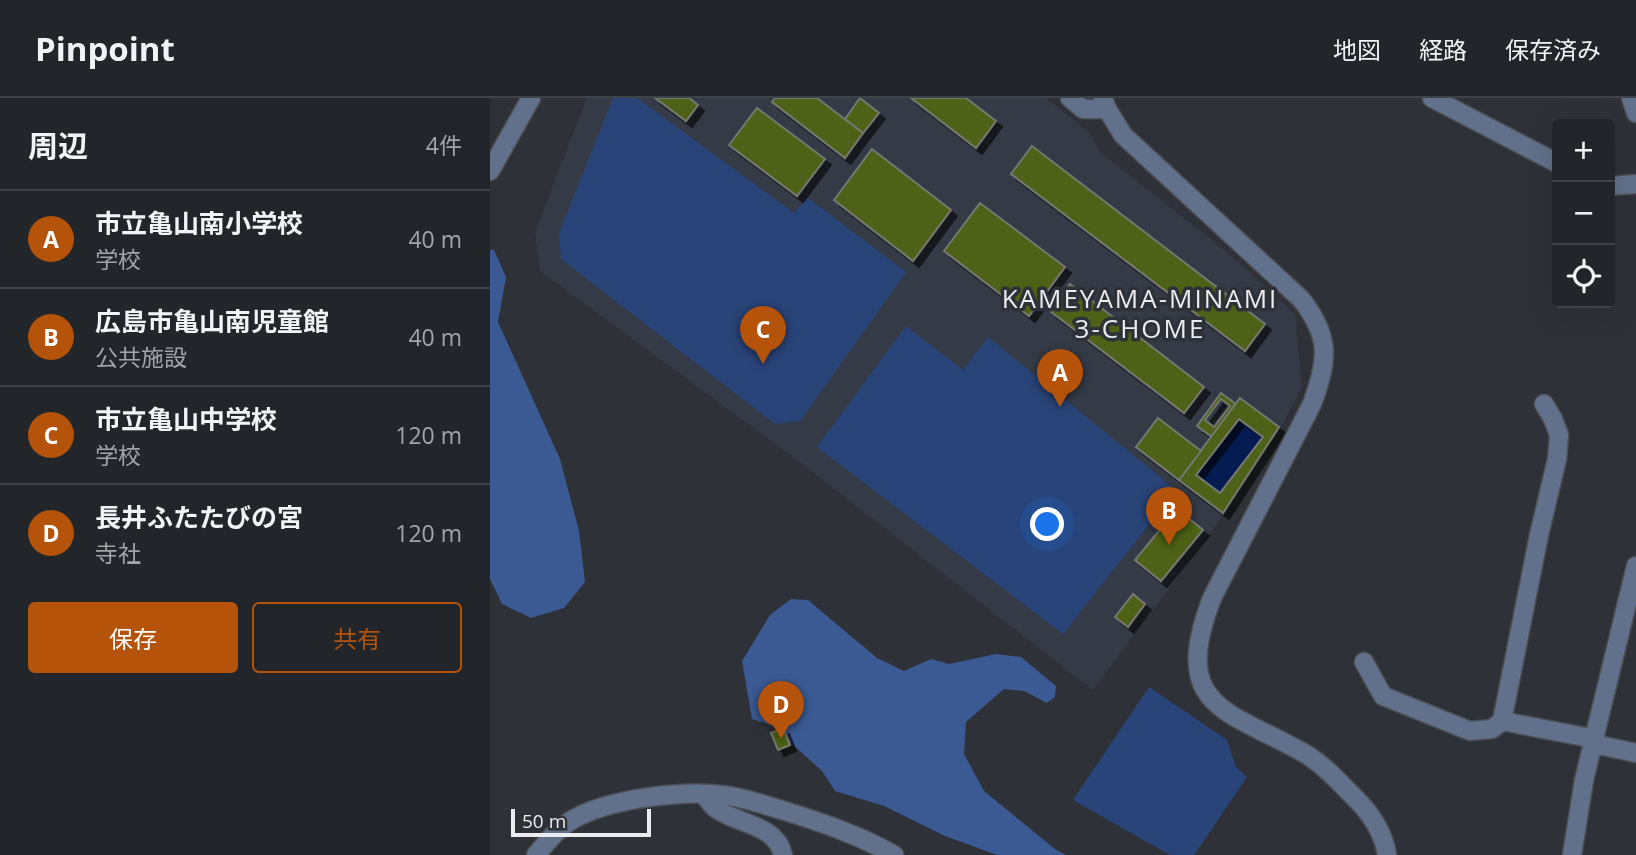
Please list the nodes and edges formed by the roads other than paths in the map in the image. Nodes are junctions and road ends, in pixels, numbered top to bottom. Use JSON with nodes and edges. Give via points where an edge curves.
{"nodes":[{"id":1,"x":531,"y":98,"type":"edge"},
{"id":2,"x":1070,"y":98,"type":"edge"},
{"id":3,"x":1432,"y":98,"type":"edge"},
{"id":4,"x":1631,"y":98,"type":"edge"},
{"id":5,"x":1105,"y":104,"type":"edge"},
{"id":6,"x":1636,"y":113,"type":"edge"},
{"id":7,"x":1552,"y":160,"type":"edge"},
{"id":8,"x":490,"y":171,"type":"edge"},
{"id":9,"x":1636,"y":184,"type":"edge"},
{"id":10,"x":1615,"y":186,"type":"edge"},
{"id":11,"x":1544,"y":404,"type":"dead end"},
{"id":12,"x":1636,"y":566,"type":"edge"},
{"id":13,"x":1364,"y":662,"type":"dead end"},
{"id":14,"x":1502,"y":721,"type":"junction"},
{"id":15,"x":1594,"y":744,"type":"junction"},
{"id":16,"x":1636,"y":753,"type":"edge"},
{"id":17,"x":703,"y":794,"type":"junction"},
{"id":18,"x":536,"y":855,"type":"edge"},
{"id":19,"x":783,"y":855,"type":"edge"},
{"id":20,"x":894,"y":855,"type":"edge"},
{"id":21,"x":1387,"y":855,"type":"edge"},
{"id":22,"x":1572,"y":855,"type":"edge"}],
"edges":[{"from":1,"to":8,"type":"street"},
{"from":2,"to":5,"type":"street","via":[[1083,110]]},
{"from":3,"to":7,"type":"street"},
{"from":4,"to":6,"type":"street"},
{"from":5,"to":21,"type":"street","via":[[1123,135],[1301,299],[1323,336],[1325,359],[1312,404],[1200,628],[1199,676],[1219,708],[1327,770],[1365,807],[1379,828]]},
{"from":9,"to":10,"type":"street"},
{"from":11,"to":14,"type":"street","via":[[1559,435],[1557,459]]},
{"from":12,"to":15,"type":"street"},
{"from":13,"to":14,"type":"street","via":[[1383,696],[1470,731],[1492,729]]},
{"from":14,"to":15,"type":"street","via":[[1585,737]]},
{"from":15,"to":16,"type":"street"},
{"from":15,"to":22,"type":"street"},
{"from":17,"to":18,"type":"street","via":[[659,796],[590,811],[563,826]]},
{"from":17,"to":19,"type":"street","via":[[715,808],[769,833],[779,842]]},
{"from":17,"to":20,"type":"street","via":[[743,799],[843,830]]}]}
